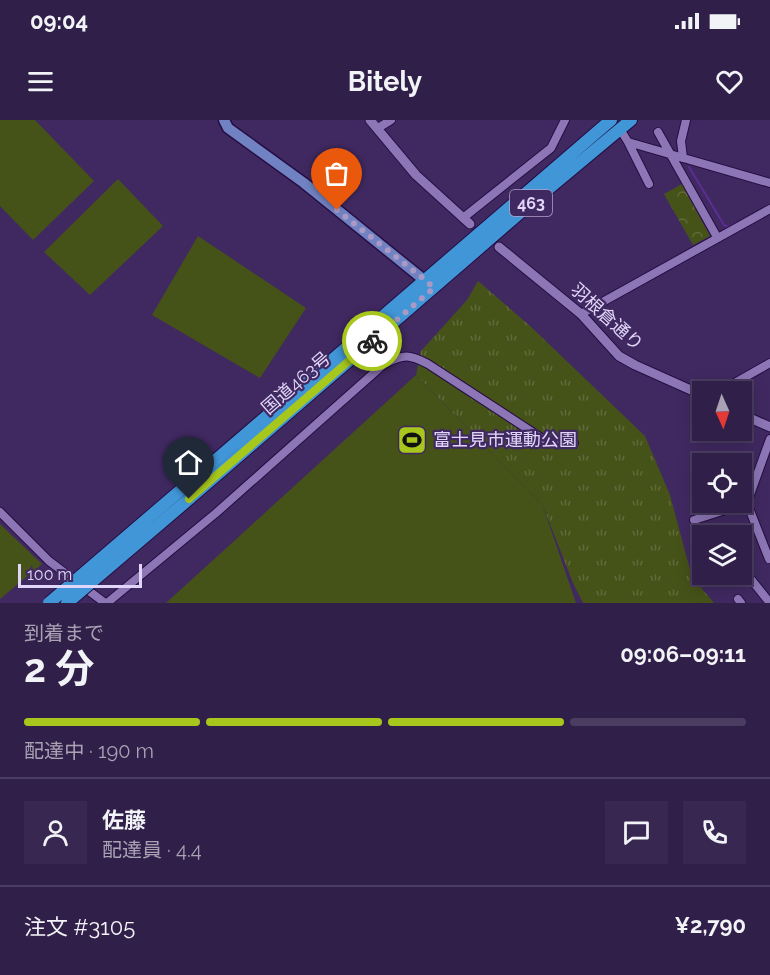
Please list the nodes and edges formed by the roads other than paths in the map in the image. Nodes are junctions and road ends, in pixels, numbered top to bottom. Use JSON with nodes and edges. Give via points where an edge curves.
{"nodes":[{"id":1,"x":224,"y":120,"type":"edge"},
{"id":2,"x":370,"y":120,"type":"edge"},
{"id":3,"x":391,"y":120,"type":"edge"},
{"id":4,"x":565,"y":120,"type":"edge"},
{"id":5,"x":631,"y":120,"type":"edge"},
{"id":6,"x":686,"y":120,"type":"edge"},
{"id":7,"x":615,"y":125,"type":"edge"},
{"id":8,"x":378,"y":128,"type":"junction"},
{"id":9,"x":658,"y":132,"type":"dead end"},
{"id":10,"x":628,"y":142,"type":"junction"},
{"id":11,"x":672,"y":155,"type":"junction"},
{"id":12,"x":683,"y":158,"type":"junction"},
{"id":13,"x":649,"y":183,"type":"dead end"},
{"id":14,"x":770,"y":183,"type":"edge"},
{"id":15,"x":770,"y":209,"type":"edge"},
{"id":16,"x":466,"y":221,"type":"joint"},
{"id":17,"x":717,"y":237,"type":"junction"},
{"id":18,"x":499,"y":247,"type":"dead end"},
{"id":19,"x":424,"y":279,"type":"junction"},
{"id":20,"x":434,"y":288,"type":"junction"},
{"id":21,"x":581,"y":314,"type":"junction"},
{"id":22,"x":770,"y":363,"type":"edge"},
{"id":23,"x":738,"y":381,"type":"edge"},
{"id":24,"x":692,"y":391,"type":"edge"},
{"id":25,"x":752,"y":419,"type":"edge"},
{"id":26,"x":770,"y":427,"type":"edge"},
{"id":27,"x":770,"y":439,"type":"edge"},
{"id":28,"x":574,"y":443,"type":"dead end"},
{"id":29,"x":752,"y":489,"type":"edge"},
{"id":30,"x":185,"y":494,"type":"junction"},
{"id":31,"x":0,"y":512,"type":"edge"},
{"id":32,"x":716,"y":513,"type":"edge"},
{"id":33,"x":751,"y":513,"type":"edge"},
{"id":34,"x":694,"y":520,"type":"dead end"},
{"id":35,"x":770,"y":558,"type":"edge"},
{"id":36,"x":752,"y":580,"type":"edge"},
{"id":37,"x":49,"y":603,"type":"edge"},
{"id":38,"x":67,"y":603,"type":"edge"},
{"id":39,"x":106,"y":603,"type":"edge"},
{"id":40,"x":770,"y":603,"type":"edge"}],
"edges":[{"from":1,"to":19,"type":"main road","via":[[228,128]]},
{"from":2,"to":8,"type":"street"},
{"from":3,"to":8,"type":"street"},
{"from":4,"to":16,"type":"street","via":[[551,148]]},
{"from":5,"to":7,"type":"highway","name":"国道463号","number":"463"},
{"from":6,"to":12,"type":"street","via":[[681,141]]},
{"from":7,"to":10,"type":"street"},
{"from":7,"to":19,"type":"highway","name":"国道463号","number":"463"},
{"from":7,"to":20,"type":"highway","name":"国道463号","number":"463"},
{"from":8,"to":16,"type":"street","via":[[416,175]]},
{"from":9,"to":11,"type":"street"},
{"from":10,"to":11,"type":"street"},
{"from":10,"to":13,"type":"street"},
{"from":11,"to":12,"type":"street"},
{"from":11,"to":17,"type":"street"},
{"from":12,"to":14,"type":"street"},
{"from":15,"to":17,"type":"street"},
{"from":17,"to":21,"type":"street"},
{"from":18,"to":21,"type":"street","name":"羽根倉通り"},
{"from":19,"to":20,"type":"main road"},
{"from":19,"to":30,"type":"highway","name":"国道463号","number":"463"},
{"from":20,"to":30,"type":"highway","name":"国道463号","number":"463"},
{"from":21,"to":24,"type":"street","name":"羽根倉通り","via":[[620,356]]},
{"from":22,"to":23,"type":"street"},
{"from":25,"to":26,"type":"street"},
{"from":27,"to":29,"type":"street"},
{"from":28,"to":39,"type":"street","via":[[549,443],[428,364],[407,355],[398,357],[384,364],[216,513]]},
{"from":30,"to":37,"type":"highway","name":"国道463号","number":"463","bridge":true},
{"from":30,"to":38,"type":"highway","name":"国道463号","number":"463","bridge":true},
{"from":31,"to":39,"type":"street","via":[[49,561]]},
{"from":32,"to":34,"type":"street"},
{"from":33,"to":35,"type":"street"},
{"from":36,"to":40,"type":"street"}]}
